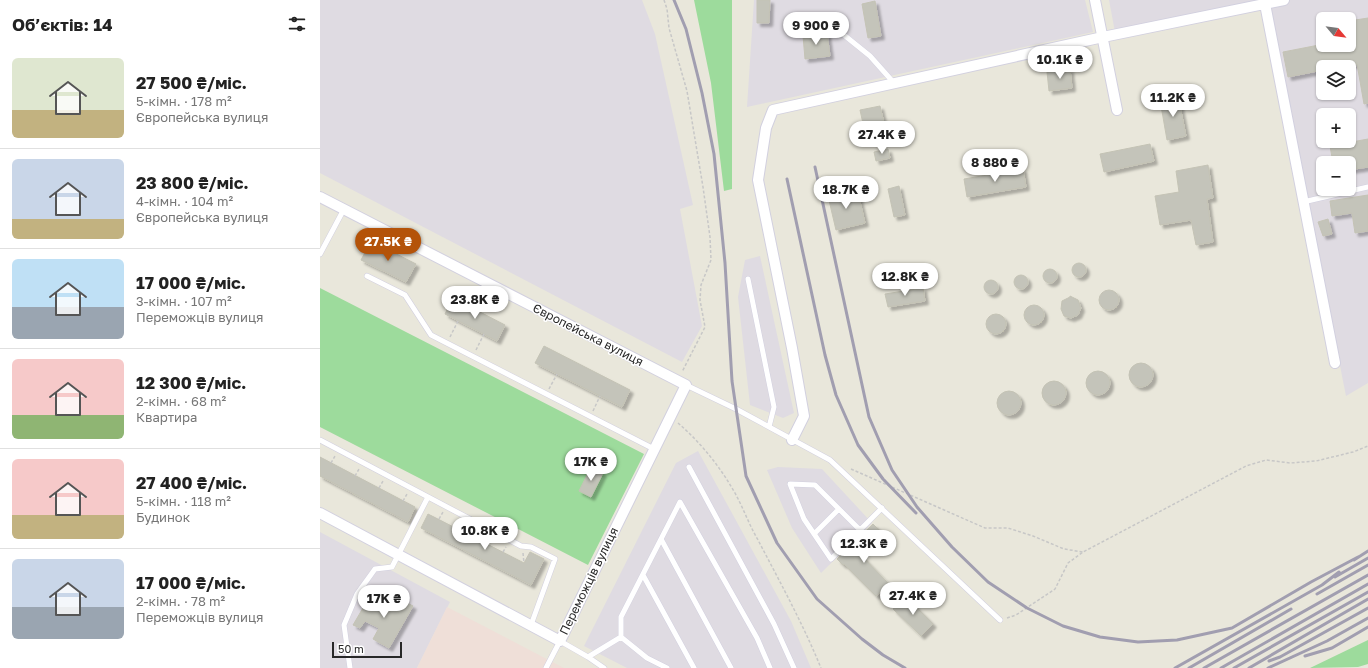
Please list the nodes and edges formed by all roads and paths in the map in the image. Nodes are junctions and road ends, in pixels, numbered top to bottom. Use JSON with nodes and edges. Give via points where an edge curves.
{"nodes":[{"id":1,"x":664,"y":0,"type":"edge"},
{"id":2,"x":1095,"y":0,"type":"edge"},
{"id":3,"x":1284,"y":0,"type":"edge"},
{"id":4,"x":1265,"y":4,"type":"junction"},
{"id":5,"x":799,"y":16,"type":"dead end"},
{"id":6,"x":1103,"y":37,"type":"junction"},
{"id":7,"x":894,"y":83,"type":"junction"},
{"id":8,"x":1117,"y":110,"type":"dead end"},
{"id":9,"x":1368,"y":187,"type":"edge"},
{"id":10,"x":320,"y":197,"type":"edge"},
{"id":11,"x":1303,"y":202,"type":"junction"},
{"id":12,"x":344,"y":210,"type":"junction"},
{"id":13,"x":320,"y":254,"type":"edge"},
{"id":14,"x":367,"y":276,"type":"dead end"},
{"id":15,"x":748,"y":279,"type":"dead end"},
{"id":16,"x":458,"y":321,"type":"dead end"},
{"id":17,"x":484,"y":334,"type":"dead end"},
{"id":18,"x":446,"y":343,"type":"junction"},
{"id":19,"x":472,"y":357,"type":"junction"},
{"id":20,"x":1335,"y":363,"type":"dead end"},
{"id":21,"x":557,"y":374,"type":"dead end"},
{"id":22,"x":682,"y":383,"type":"junction"},
{"id":23,"x":546,"y":394,"type":"junction"},
{"id":24,"x":600,"y":396,"type":"dead end"},
{"id":25,"x":590,"y":416,"type":"junction"},
{"id":26,"x":670,"y":417,"type":"junction"},
{"id":27,"x":768,"y":427,"type":"junction"},
{"id":28,"x":320,"y":440,"type":"edge"},
{"id":29,"x":792,"y":440,"type":"junction"},
{"id":30,"x":1368,"y":446,"type":"edge"},
{"id":31,"x":654,"y":449,"type":"junction"},
{"id":32,"x":688,"y":467,"type":"dead end"},
{"id":33,"x":851,"y":469,"type":"dead end"},
{"id":34,"x":428,"y":497,"type":"junction"},
{"id":35,"x":882,"y":508,"type":"junction"},
{"id":36,"x":839,"y":509,"type":"junction"},
{"id":37,"x":320,"y":513,"type":"edge"},
{"id":38,"x":860,"y":530,"type":"junction"},
{"id":39,"x":814,"y":534,"type":"junction"},
{"id":40,"x":661,"y":539,"type":"junction"},
{"id":41,"x":521,"y":546,"type":"junction"},
{"id":42,"x":1083,"y":552,"type":"junction"},
{"id":43,"x":398,"y":555,"type":"junction"},
{"id":44,"x":524,"y":564,"type":"dead end"},
{"id":45,"x":643,"y":574,"type":"junction"},
{"id":46,"x":1000,"y":620,"type":"joint"},
{"id":47,"x":531,"y":626,"type":"junction"},
{"id":48,"x":621,"y":637,"type":"junction"},
{"id":49,"x":560,"y":641,"type":"junction"},
{"id":50,"x":588,"y":657,"type":"junction"},
{"id":51,"x":350,"y":668,"type":"edge"},
{"id":52,"x":546,"y":668,"type":"edge"},
{"id":53,"x":604,"y":668,"type":"edge"},
{"id":54,"x":667,"y":668,"type":"edge"},
{"id":55,"x":694,"y":668,"type":"edge"},
{"id":56,"x":731,"y":668,"type":"edge"},
{"id":57,"x":770,"y":668,"type":"edge"},
{"id":58,"x":794,"y":668,"type":"edge"},
{"id":59,"x":821,"y":668,"type":"edge"}],
"edges":[{"from":1,"to":22,"type":"path","via":[[669,28],[687,91],[710,238],[711,260],[701,285],[700,300],[705,327]]},
{"from":2,"to":6,"type":"street"},
{"from":3,"to":4,"type":"street"},
{"from":4,"to":6,"type":"street"},
{"from":4,"to":11,"type":"street"},
{"from":5,"to":7,"type":"lane","via":[[844,35],[870,56]]},
{"from":6,"to":7,"type":"street"},
{"from":6,"to":8,"type":"street"},
{"from":7,"to":29,"type":"street","via":[[773,110],[766,128],[758,180],[804,416]]},
{"from":9,"to":11,"type":"lane"},
{"from":10,"to":12,"type":"street","name":"Європейська вулиця"},
{"from":11,"to":20,"type":"street"},
{"from":12,"to":13,"type":"lane"},
{"from":12,"to":22,"type":"street","name":"Європейська вулиця"},
{"from":14,"to":18,"type":"lane","via":[[405,295],[431,335]]},
{"from":15,"to":27,"type":"lane","via":[[774,407]]},
{"from":16,"to":18,"type":"path"},
{"from":17,"to":19,"type":"path"},
{"from":18,"to":19,"type":"lane"},
{"from":19,"to":23,"type":"lane"},
{"from":21,"to":23,"type":"path"},
{"from":22,"to":26,"type":"street","name":"Переможців вулиця"},
{"from":22,"to":27,"type":"lane"},
{"from":23,"to":25,"type":"lane"},
{"from":24,"to":25,"type":"path"},
{"from":25,"to":31,"type":"lane"},
{"from":26,"to":31,"type":"street","name":"Переможців вулиця"},
{"from":26,"to":59,"type":"path","via":[[708,454],[732,488],[794,608]]},
{"from":27,"to":29,"type":"lane"},
{"from":28,"to":34,"type":"lane"},
{"from":29,"to":35,"type":"lane","via":[[830,460]]},
{"from":30,"to":42,"type":"path","via":[[1316,461],[1290,463],[1266,460],[1246,466]]},
{"from":31,"to":49,"type":"street","name":"Переможців вулиця"},
{"from":32,"to":58,"type":"lane","via":[[774,624]]},
{"from":33,"to":42,"type":"path","via":[[985,528],[1008,528],[1064,549]]},
{"from":34,"to":41,"type":"lane"},
{"from":34,"to":43,"type":"lane"},
{"from":35,"to":38,"type":"lane"},
{"from":35,"to":46,"type":"lane"},
{"from":36,"to":38,"type":"lane"},
{"from":36,"to":39,"type":"lane"},
{"from":36,"to":39,"type":"lane","via":[[815,486],[790,484],[804,519]]},
{"from":37,"to":43,"type":"street","name":"Переможців вулиця"},
{"from":38,"to":39,"type":"lane","via":[[830,559]]},
{"from":40,"to":45,"type":"lane"},
{"from":40,"to":56,"type":"lane"},
{"from":40,"to":57,"type":"lane","via":[[680,502],[757,638]]},
{"from":41,"to":44,"type":"path"},
{"from":41,"to":47,"type":"lane","via":[[531,547],[556,559]]},
{"from":42,"to":46,"type":"path","via":[[1068,563],[1055,590],[1016,615]]},
{"from":43,"to":47,"type":"street","name":"Переможців вулиця"},
{"from":43,"to":51,"type":"lane","via":[[392,567],[375,569],[357,594],[344,625]]},
{"from":45,"to":48,"type":"lane","via":[[622,617]]},
{"from":45,"to":55,"type":"lane"},
{"from":47,"to":49,"type":"street","name":"Переможців вулиця"},
{"from":48,"to":50,"type":"lane"},
{"from":48,"to":54,"type":"lane","via":[[647,658]]},
{"from":49,"to":50,"type":"lane"},
{"from":49,"to":52,"type":"lane"},
{"from":50,"to":53,"type":"lane"}]}
